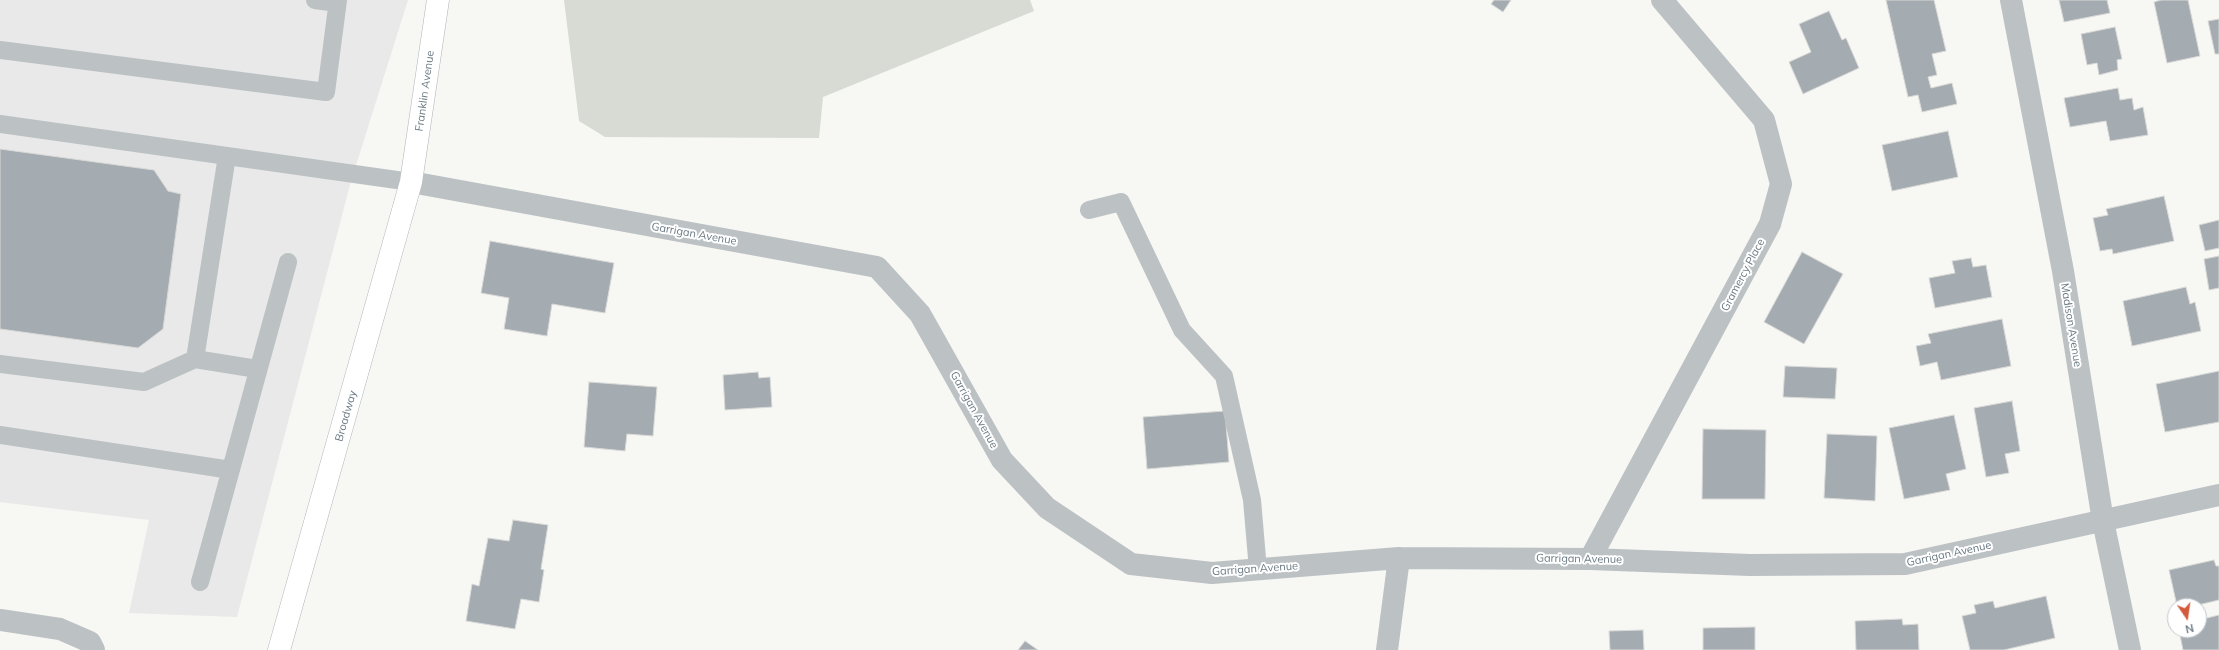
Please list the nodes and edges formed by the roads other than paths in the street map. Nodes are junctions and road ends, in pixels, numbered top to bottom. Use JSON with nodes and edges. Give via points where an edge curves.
{"nodes":[{"id":1,"x":315,"y":0,"type":"edge"},
{"id":2,"x":438,"y":0,"type":"edge"},
{"id":3,"x":1662,"y":0,"type":"edge"},
{"id":4,"x":2011,"y":0,"type":"edge"},
{"id":5,"x":337,"y":2,"type":"edge"},
{"id":6,"x":0,"y":50,"type":"edge"},
{"id":7,"x":0,"y":124,"type":"edge"},
{"id":8,"x":227,"y":156,"type":"junction"},
{"id":9,"x":411,"y":182,"type":"junction"},
{"id":10,"x":1089,"y":210,"type":"dead end"},
{"id":11,"x":288,"y":262,"type":"dead end"},
{"id":12,"x":195,"y":359,"type":"junction"},
{"id":13,"x":0,"y":367,"type":"edge"},
{"id":14,"x":258,"y":369,"type":"junction"},
{"id":15,"x":0,"y":435,"type":"edge"},
{"id":16,"x":230,"y":470,"type":"junction"},
{"id":17,"x":2219,"y":495,"type":"edge"},
{"id":18,"x":2103,"y":521,"type":"junction"},
{"id":19,"x":1399,"y":558,"type":"junction"},
{"id":20,"x":1590,"y":559,"type":"junction"},
{"id":21,"x":1258,"y":570,"type":"junction"},
{"id":22,"x":200,"y":582,"type":"dead end"},
{"id":23,"x":0,"y":620,"type":"edge"},
{"id":24,"x":94,"y":650,"type":"edge"},
{"id":25,"x":279,"y":650,"type":"edge"},
{"id":26,"x":1388,"y":650,"type":"edge"},
{"id":27,"x":2130,"y":650,"type":"edge"}],
"edges":[{"from":1,"to":5,"type":"lane"},
{"from":2,"to":9,"type":"main road","name":"Franklin Avenue"},
{"from":3,"to":20,"type":"street","name":"Gramercy Place","via":[[1764,120],[1780,184],[1770,224]]},
{"from":4,"to":18,"type":"street","name":"Madison Avenue","via":[[2062,271]]},
{"from":5,"to":6,"type":"lane","via":[[326,92]]},
{"from":7,"to":8,"type":"lane"},
{"from":8,"to":9,"type":"lane"},
{"from":8,"to":12,"type":"lane"},
{"from":9,"to":21,"type":"street","name":"Garrigan Avenue","via":[[877,267],[920,314],[1002,460],[1047,508],[1130,564],[1212,573]]},
{"from":9,"to":25,"type":"main road","name":"Broadway"},
{"from":10,"to":21,"type":"lane","via":[[1121,202],[1182,330],[1224,376],[1252,500]]},
{"from":11,"to":14,"type":"lane"},
{"from":12,"to":13,"type":"lane","via":[[144,382]]},
{"from":12,"to":14,"type":"lane"},
{"from":14,"to":16,"type":"lane"},
{"from":15,"to":16,"type":"lane"},
{"from":16,"to":22,"type":"lane"},
{"from":17,"to":18,"type":"street","name":"Garrigan Avenue"},
{"from":18,"to":20,"type":"street","name":"Garrigan Avenue","via":[[1905,564],[1750,564]]},
{"from":18,"to":27,"type":"street","name":"Madison Avenue"},
{"from":19,"to":20,"type":"street","name":"Garrigan Avenue"},
{"from":19,"to":21,"type":"street","name":"Garrigan Avenue"},
{"from":19,"to":26,"type":"street"},
{"from":23,"to":24,"type":"street","via":[[60,629],[90,642]]}]}
